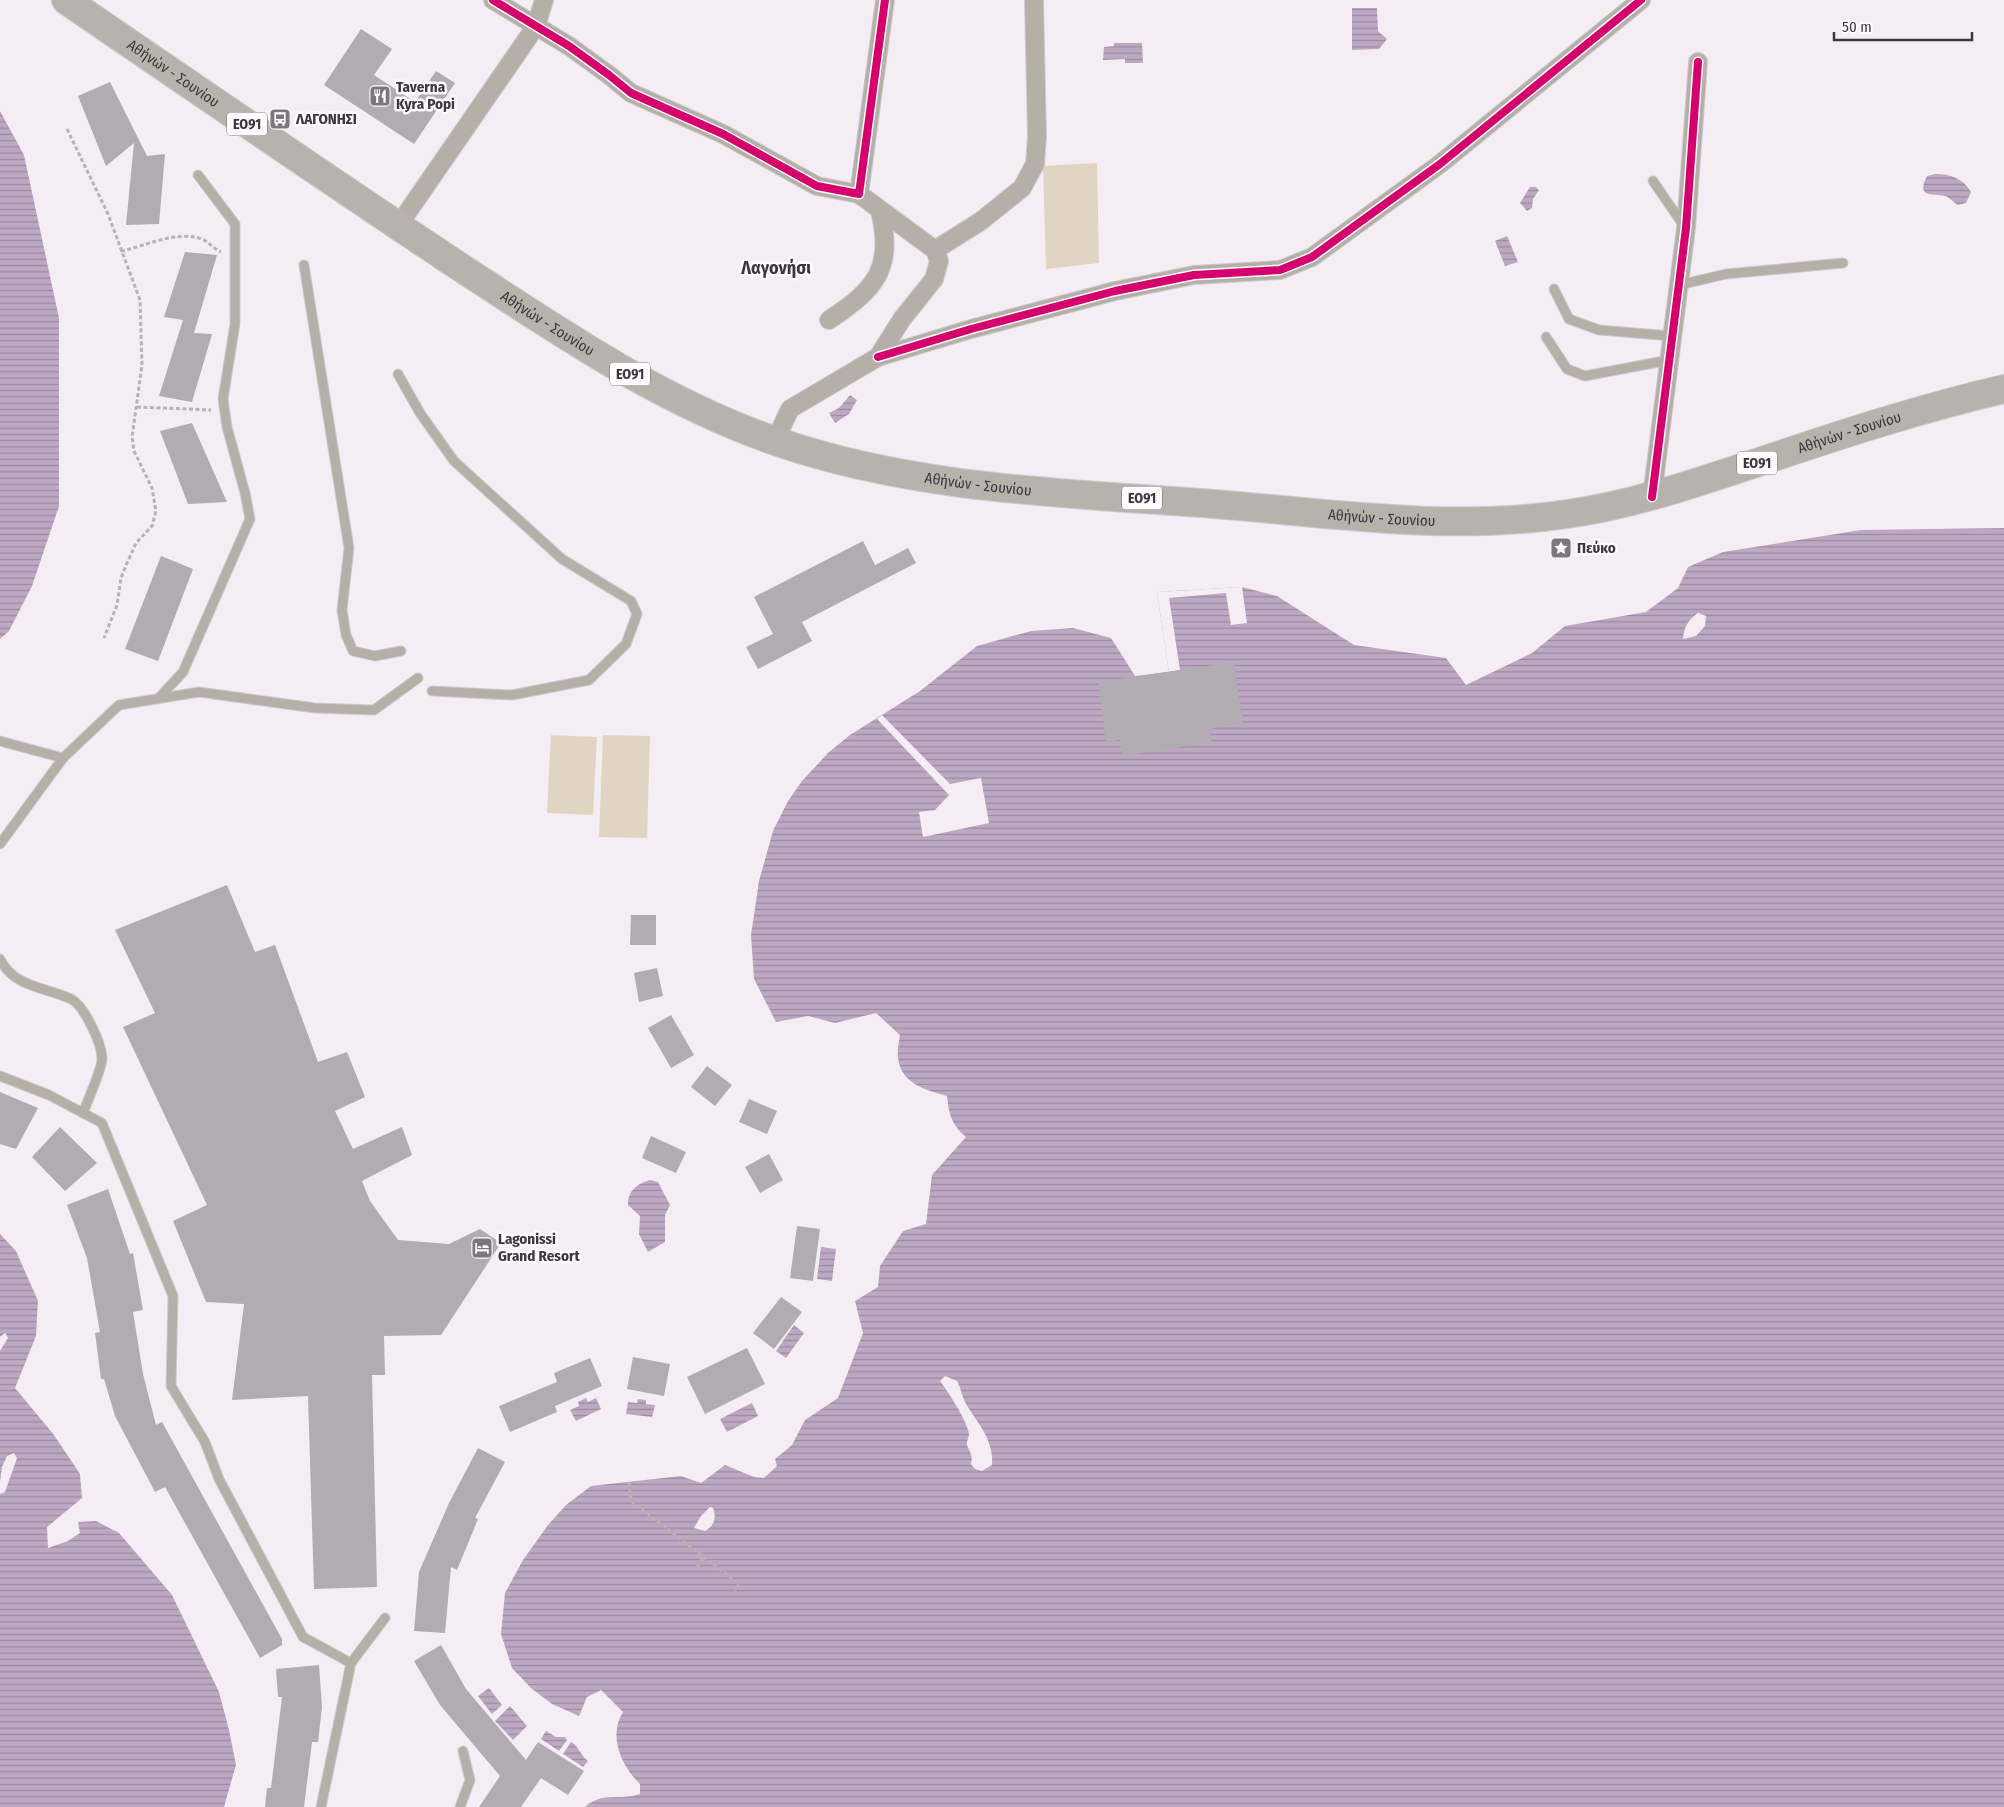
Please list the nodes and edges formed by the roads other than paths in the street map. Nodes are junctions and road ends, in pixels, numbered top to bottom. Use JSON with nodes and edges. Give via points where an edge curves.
{"nodes":[{"id":1,"x":66,"y":0,"type":"edge"},
{"id":2,"x":493,"y":0,"type":"edge"},
{"id":3,"x":544,"y":0,"type":"edge"},
{"id":4,"x":885,"y":0,"type":"edge"},
{"id":5,"x":1034,"y":0,"type":"edge"},
{"id":6,"x":1641,"y":0,"type":"edge"},
{"id":7,"x":536,"y":26,"type":"junction"},
{"id":8,"x":1698,"y":62,"type":"dead end"},
{"id":9,"x":198,"y":175,"type":"dead end"},
{"id":10,"x":1653,"y":181,"type":"dead end"},
{"id":11,"x":859,"y":194,"type":"junction"},
{"id":12,"x":880,"y":211,"type":"junction"},
{"id":13,"x":398,"y":226,"type":"junction"},
{"id":14,"x":1686,"y":228,"type":"junction"},
{"id":15,"x":935,"y":250,"type":"junction"},
{"id":16,"x":1843,"y":263,"type":"dead end"},
{"id":17,"x":304,"y":265,"type":"dead end"},
{"id":18,"x":1679,"y":285,"type":"junction"},
{"id":19,"x":1554,"y":289,"type":"dead end"},
{"id":20,"x":829,"y":320,"type":"dead end"},
{"id":21,"x":1672,"y":336,"type":"junction"},
{"id":22,"x":1546,"y":337,"type":"dead end"},
{"id":23,"x":878,"y":357,"type":"junction"},
{"id":24,"x":1669,"y":360,"type":"junction"},
{"id":25,"x":398,"y":374,"type":"dead end"},
{"id":26,"x":2004,"y":389,"type":"edge"},
{"id":27,"x":775,"y":441,"type":"junction"},
{"id":28,"x":1652,"y":497,"type":"junction"},
{"id":29,"x":400,"y":651,"type":"dead end"},
{"id":30,"x":418,"y":678,"type":"dead end"},
{"id":31,"x":432,"y":692,"type":"dead end"},
{"id":32,"x":158,"y":699,"type":"junction"},
{"id":33,"x":0,"y":740,"type":"edge"},
{"id":34,"x":63,"y":758,"type":"junction"},
{"id":35,"x":0,"y":844,"type":"edge"},
{"id":36,"x":0,"y":959,"type":"edge"},
{"id":37,"x":0,"y":1076,"type":"edge"},
{"id":38,"x":84,"y":1113,"type":"junction"},
{"id":39,"x":384,"y":1618,"type":"dead end"},
{"id":40,"x":351,"y":1663,"type":"junction"},
{"id":41,"x":463,"y":1751,"type":"dead end"},
{"id":42,"x":321,"y":1807,"type":"edge"},
{"id":43,"x":460,"y":1807,"type":"edge"}],
"edges":[{"from":1,"to":13,"type":"main road","name":"Αθήνών - Σουνίου","number":"ΕΟ91"},
{"from":2,"to":7,"type":"street"},
{"from":3,"to":7,"type":"street"},
{"from":4,"to":11,"type":"street"},
{"from":5,"to":15,"type":"street","via":[[1037,136],[1034,164],[1022,188],[981,221]]},
{"from":6,"to":23,"type":"street","via":[[1440,164],[1312,258],[1280,270],[1194,275],[1115,291]]},
{"from":7,"to":11,"type":"street","via":[[610,75],[630,93],[724,134],[817,186]]},
{"from":7,"to":13,"type":"street"},
{"from":8,"to":14,"type":"street"},
{"from":9,"to":32,"type":"lane","via":[[234,224],[235,324],[223,399],[250,519],[183,672]]},
{"from":10,"to":14,"type":"lane"},
{"from":11,"to":12,"type":"street"},
{"from":12,"to":15,"type":"street"},
{"from":12,"to":20,"type":"street","via":[[886,236],[883,265],[869,288]]},
{"from":13,"to":27,"type":"main road","name":"Αθήνών - Σουνίου","number":"ΕΟ91","via":[[626,372],[677,400]]},
{"from":14,"to":18,"type":"street"},
{"from":15,"to":23,"type":"street","via":[[939,261],[934,279],[902,319]]},
{"from":16,"to":18,"type":"lane","via":[[1726,274]]},
{"from":17,"to":29,"type":"lane","via":[[349,548],[342,610],[346,635],[353,652],[375,656]]},
{"from":18,"to":21,"type":"street"},
{"from":19,"to":21,"type":"lane","via":[[1569,319],[1600,330]]},
{"from":21,"to":24,"type":"street"},
{"from":22,"to":24,"type":"lane","via":[[1567,369],[1585,376]]},
{"from":23,"to":27,"type":"street","via":[[790,409]]},
{"from":24,"to":28,"type":"street"},
{"from":25,"to":31,"type":"lane","via":[[420,413],[454,461],[562,560],[631,601],[637,614],[626,644],[589,680],[512,695]]},
{"from":26,"to":28,"type":"main road","name":"Αθήνών - Σουνίου","number":"ΕΟ91","via":[[1862,428]]},
{"from":27,"to":28,"type":"main road","name":"Αθήνών - Σουνίου","number":"ΕΟ91","via":[[893,472],[998,487],[1407,519],[1470,521],[1558,516]]},
{"from":30,"to":32,"type":"lane","via":[[374,710],[315,708],[199,692]]},
{"from":32,"to":34,"type":"lane","via":[[119,705]]},
{"from":33,"to":34,"type":"lane"},
{"from":34,"to":35,"type":"lane"},
{"from":36,"to":38,"type":"lane","via":[[4,968],[22,983],[73,1000],[94,1029],[102,1060]]},
{"from":37,"to":38,"type":"lane"},
{"from":38,"to":40,"type":"lane","via":[[102,1123],[173,1296],[171,1386],[205,1442],[219,1479],[303,1637]]},
{"from":39,"to":40,"type":"lane"},
{"from":40,"to":42,"type":"lane"},
{"from":41,"to":43,"type":"lane","via":[[470,1780]]}]}
